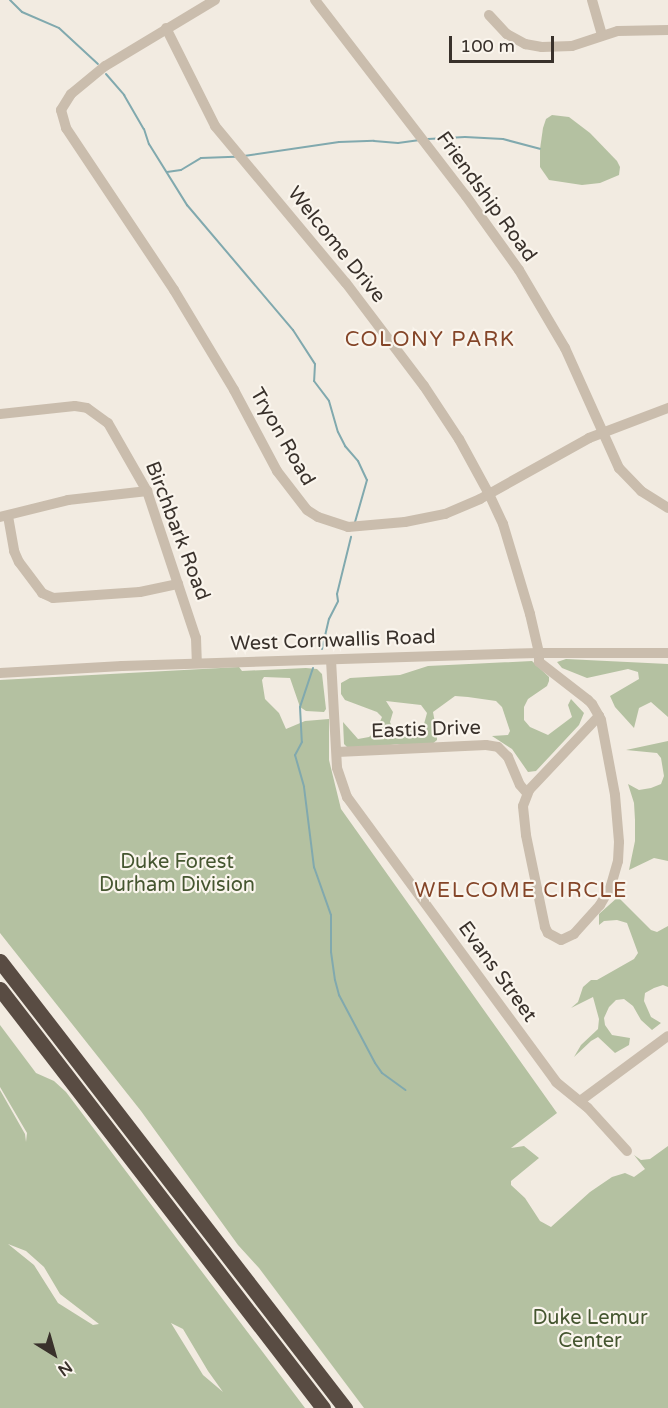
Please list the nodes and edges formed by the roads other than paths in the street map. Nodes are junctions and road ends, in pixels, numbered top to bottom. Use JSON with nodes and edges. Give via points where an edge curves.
{"nodes":[{"id":1,"x":215,"y":0,"type":"edge"},
{"id":2,"x":315,"y":0,"type":"edge"},
{"id":3,"x":592,"y":0,"type":"edge"},
{"id":4,"x":489,"y":15,"type":"dead end"},
{"id":5,"x":166,"y":28,"type":"junction"},
{"id":6,"x":668,"y":30,"type":"edge"},
{"id":7,"x":602,"y":36,"type":"junction"},
{"id":8,"x":668,"y":408,"type":"edge"},
{"id":9,"x":0,"y":414,"type":"edge"},
{"id":10,"x":602,"y":432,"type":"junction"},
{"id":11,"x":147,"y":492,"type":"junction"},
{"id":12,"x":489,"y":494,"type":"junction"},
{"id":13,"x":668,"y":508,"type":"edge"},
{"id":14,"x":4,"y":517,"type":"edge"},
{"id":15,"x":178,"y":584,"type":"junction"},
{"id":16,"x":539,"y":653,"type":"junction"},
{"id":17,"x":668,"y":653,"type":"edge"},
{"id":18,"x":332,"y":660,"type":"junction"},
{"id":19,"x":197,"y":663,"type":"junction"},
{"id":20,"x":0,"y":673,"type":"edge"},
{"id":21,"x":598,"y":716,"type":"junction"},
{"id":22,"x":337,"y":752,"type":"junction"},
{"id":23,"x":527,"y":793,"type":"junction"},
{"id":24,"x":0,"y":959,"type":"edge"},
{"id":25,"x":0,"y":989,"type":"edge"},
{"id":26,"x":668,"y":1036,"type":"edge"},
{"id":27,"x":580,"y":1101,"type":"junction"},
{"id":28,"x":627,"y":1151,"type":"dead end"},
{"id":29,"x":324,"y":1408,"type":"edge"},
{"id":30,"x":345,"y":1408,"type":"edge"}],
"edges":[{"from":1,"to":5,"type":"street"},
{"from":2,"to":10,"type":"street","name":"Friendship Road","via":[[506,250],[565,348]]},
{"from":3,"to":7,"type":"street"},
{"from":4,"to":7,"type":"street","via":[[507,34],[525,44],[572,46]]},
{"from":5,"to":12,"type":"street","name":"Welcome Drive","via":[[215,126],[346,283],[424,386]]},
{"from":5,"to":12,"type":"street","name":"Tryon Road","via":[[91,77],[71,94],[61,110],[66,128],[174,290],[277,471],[307,510],[335,524],[365,527],[446,514]]},
{"from":6,"to":7,"type":"street","via":[[633,29]]},
{"from":8,"to":10,"type":"street","name":"Tryon Road"},
{"from":9,"to":11,"type":"street","name":"Birchbark Road","via":[[87,408],[108,423]]},
{"from":10,"to":12,"type":"street","name":"Tryon Road"},
{"from":10,"to":13,"type":"street","name":"Friendship Road","via":[[623,474]]},
{"from":11,"to":14,"type":"street","via":[[68,500]]},
{"from":11,"to":15,"type":"street","name":"Birchbark Road"},
{"from":12,"to":16,"type":"street","name":"Welcome Drive","via":[[502,524]]},
{"from":14,"to":15,"type":"street","via":[[20,562],[42,593],[53,598],[140,592]]},
{"from":15,"to":19,"type":"street","name":"Birchbark Road","via":[[196,638]]},
{"from":16,"to":17,"type":"street","name":"West Cornwallis Road"},
{"from":16,"to":18,"type":"street","name":"West Cornwallis Road"},
{"from":16,"to":21,"type":"street","via":[[539,662],[588,700]]},
{"from":18,"to":19,"type":"street","name":"West Cornwallis Road"},
{"from":18,"to":22,"type":"street","name":"Evans Street"},
{"from":19,"to":20,"type":"street","name":"West Cornwallis Road"},
{"from":21,"to":23,"type":"street"},
{"from":21,"to":23,"type":"street","via":[[614,785],[619,853],[607,895],[569,938],[554,938],[545,927],[526,835],[523,806]]},
{"from":22,"to":23,"type":"street","name":"Eastis Drive","via":[[498,747],[508,757]]},
{"from":22,"to":27,"type":"street","name":"Evans Street","via":[[340,782],[350,803],[556,1082]]},
{"from":24,"to":30,"type":"highway"},
{"from":25,"to":29,"type":"highway"},
{"from":26,"to":27,"type":"street"},
{"from":27,"to":28,"type":"street","name":"Evans Street"}]}
